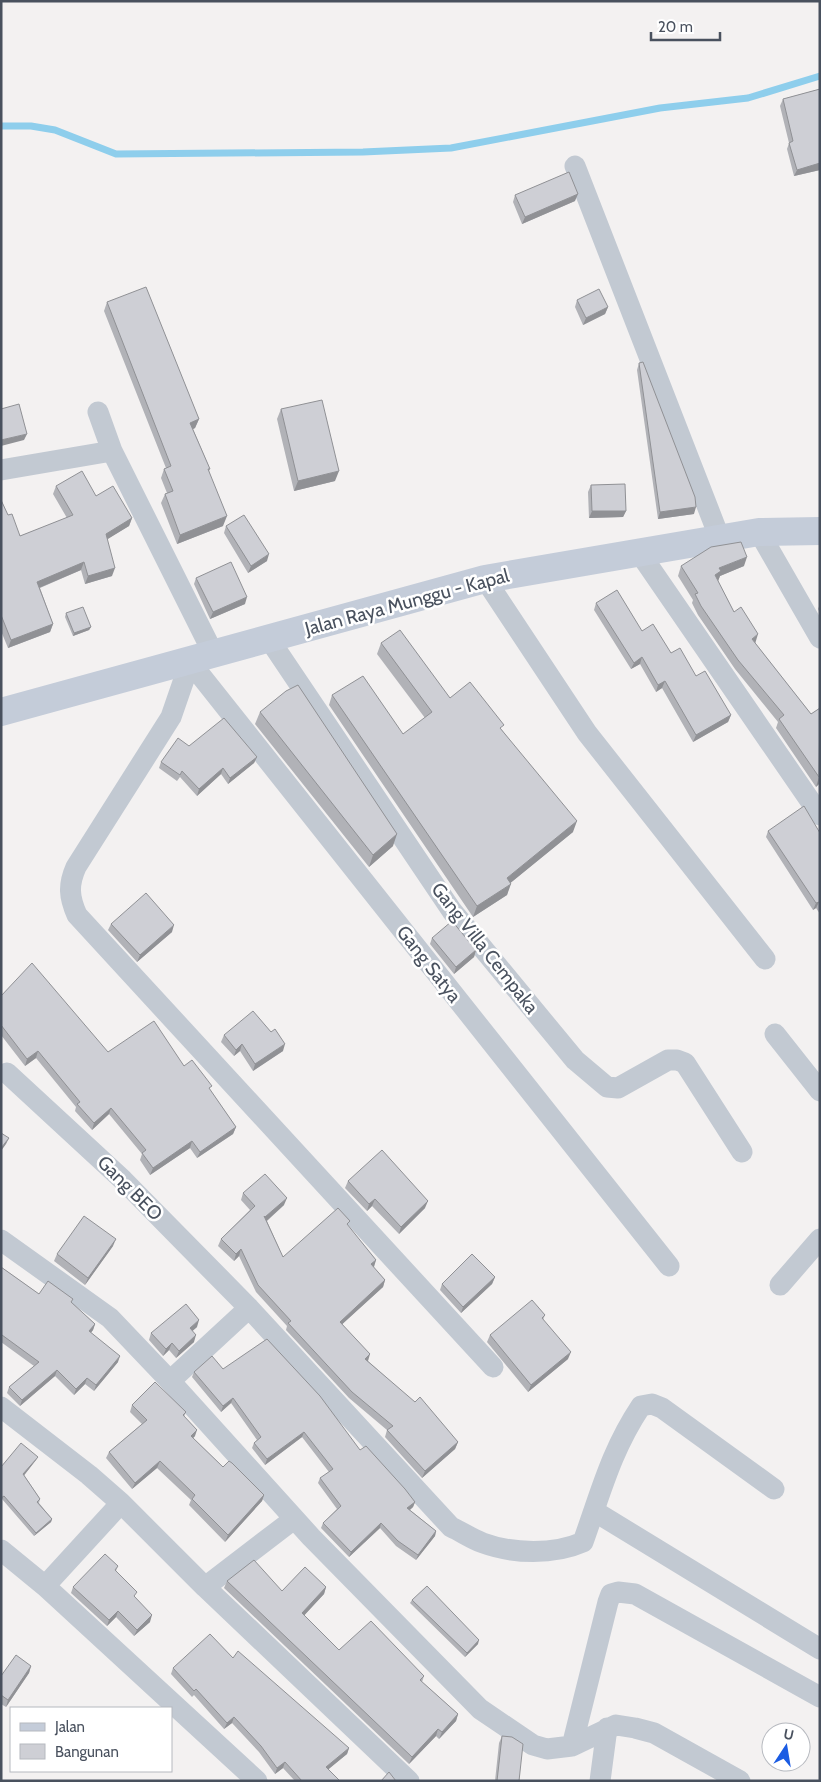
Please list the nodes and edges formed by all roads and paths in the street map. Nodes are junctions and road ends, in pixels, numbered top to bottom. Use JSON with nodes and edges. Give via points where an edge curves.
{"nodes":[{"id":1,"x":575,"y":166,"type":"dead end"},
{"id":2,"x":98,"y":412,"type":"dead end"},
{"id":3,"x":112,"y":451,"type":"junction"},
{"id":4,"x":1,"y":470,"type":"edge"},
{"id":5,"x":820,"y":531,"type":"edge"},
{"id":6,"x":759,"y":532,"type":"junction"},
{"id":7,"x":720,"y":539,"type":"junction"},
{"id":8,"x":639,"y":552,"type":"junction"},
{"id":9,"x":486,"y":578,"type":"junction"},
{"id":10,"x":820,"y":638,"type":"edge"},
{"id":11,"x":269,"y":639,"type":"junction"},
{"id":12,"x":201,"y":657,"type":"junction"},
{"id":13,"x":1,"y":712,"type":"edge"},
{"id":14,"x":820,"y":815,"type":"edge"},
{"id":15,"x":765,"y":959,"type":"dead end"},
{"id":16,"x":775,"y":1034,"type":"dead end"},
{"id":17,"x":7,"y":1073,"type":"dead end"},
{"id":18,"x":820,"y":1091,"type":"edge"},
{"id":19,"x":742,"y":1152,"type":"dead end"},
{"id":20,"x":820,"y":1239,"type":"edge"},
{"id":21,"x":1,"y":1240,"type":"edge"},
{"id":22,"x":669,"y":1266,"type":"dead end"},
{"id":23,"x":780,"y":1285,"type":"dead end"},
{"id":24,"x":249,"y":1308,"type":"junction"},
{"id":25,"x":493,"y":1367,"type":"dead end"},
{"id":26,"x":170,"y":1381,"type":"junction"},
{"id":27,"x":1,"y":1408,"type":"edge"},
{"id":28,"x":774,"y":1489,"type":"dead end"},
{"id":29,"x":121,"y":1503,"type":"junction"},
{"id":30,"x":594,"y":1512,"type":"junction"},
{"id":31,"x":294,"y":1519,"type":"junction"},
{"id":32,"x":1,"y":1550,"type":"edge"},
{"id":33,"x":45,"y":1586,"type":"junction"},
{"id":34,"x":205,"y":1587,"type":"junction"},
{"id":35,"x":820,"y":1649,"type":"edge"},
{"id":36,"x":820,"y":1697,"type":"edge"},
{"id":37,"x":607,"y":1728,"type":"junction"},
{"id":38,"x":572,"y":1746,"type":"junction"},
{"id":39,"x":257,"y":1781,"type":"edge"},
{"id":40,"x":408,"y":1781,"type":"edge"},
{"id":41,"x":600,"y":1781,"type":"edge"},
{"id":42,"x":740,"y":1781,"type":"edge"}],
"edges":[{"from":1,"to":7,"type":"street"},
{"from":2,"to":3,"type":"street","name":"Gang Satya"},
{"from":3,"to":4,"type":"street"},
{"from":3,"to":12,"type":"street","name":"Gang Satya"},
{"from":5,"to":6,"type":"street","name":"Jalan Raya Munggu - Kapal"},
{"from":6,"to":7,"type":"street","name":"Jalan Raya Munggu - Kapal"},
{"from":6,"to":10,"type":"street"},
{"from":7,"to":8,"type":"street","name":"Jalan Raya Munggu - Kapal"},
{"from":8,"to":9,"type":"street","name":"Jalan Raya Munggu - Kapal"},
{"from":8,"to":14,"type":"street"},
{"from":9,"to":11,"type":"street","name":"Jalan Raya Munggu - Kapal"},
{"from":9,"to":15,"type":"street","via":[[587,733]]},
{"from":11,"to":12,"type":"street","name":"Jalan Raya Munggu - Kapal"},
{"from":11,"to":19,"type":"street","name":"Gang Villa Cempaka","via":[[452,911],[575,1060],[607,1088],[618,1088],[668,1060],[677,1060],[684,1064]]},
{"from":12,"to":13,"type":"street","name":"Jalan Raya Munggu - Kapal"},
{"from":12,"to":22,"type":"street","name":"Gang Satya"},
{"from":12,"to":25,"type":"street","via":[[170,717],[76,867],[70,881],[70,899],[77,915]]},
{"from":16,"to":18,"type":"street"},
{"from":17,"to":24,"type":"street","name":"Gang BEO","via":[[122,1180]]},
{"from":20,"to":23,"type":"street"},
{"from":21,"to":26,"type":"street","via":[[110,1318]]},
{"from":24,"to":26,"type":"street"},
{"from":24,"to":30,"type":"street","name":"Gang BEO","via":[[452,1527],[483,1544],[535,1553],[583,1542]]},
{"from":26,"to":31,"type":"street"},
{"from":27,"to":29,"type":"street"},
{"from":28,"to":30,"type":"street","via":[[652,1404],[641,1406],[623,1433]]},
{"from":29,"to":33,"type":"street"},
{"from":29,"to":34,"type":"street"},
{"from":30,"to":35,"type":"street"},
{"from":31,"to":34,"type":"street"},
{"from":31,"to":38,"type":"street","via":[[480,1709],[533,1745],[547,1749]]},
{"from":32,"to":33,"type":"street"},
{"from":33,"to":39,"type":"street"},
{"from":34,"to":40,"type":"street"},
{"from":36,"to":38,"type":"street","via":[[635,1594],[618,1592],[611,1594],[608,1602]]},
{"from":37,"to":38,"type":"street"},
{"from":37,"to":41,"type":"street"},
{"from":37,"to":42,"type":"street","via":[[624,1726],[654,1733]]}]}
